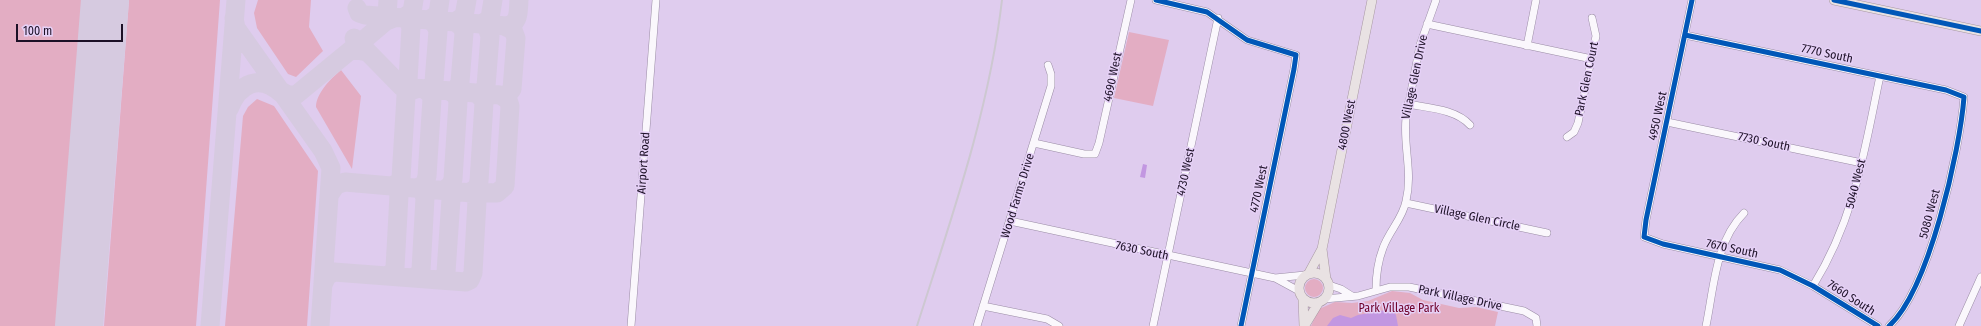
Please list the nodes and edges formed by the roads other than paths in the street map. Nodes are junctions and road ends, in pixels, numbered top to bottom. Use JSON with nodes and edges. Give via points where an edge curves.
{"nodes":[{"id":1,"x":656,"y":0,"type":"edge"},
{"id":2,"x":1131,"y":0,"type":"edge"},
{"id":3,"x":1156,"y":0,"type":"edge"},
{"id":4,"x":1372,"y":0,"type":"edge"},
{"id":5,"x":1436,"y":0,"type":"edge"},
{"id":6,"x":1536,"y":0,"type":"edge"},
{"id":7,"x":1692,"y":0,"type":"edge"},
{"id":8,"x":1834,"y":0,"type":"edge"},
{"id":9,"x":1218,"y":18,"type":"junction"},
{"id":10,"x":1592,"y":18,"type":"dead end"},
{"id":11,"x":1427,"y":24,"type":"junction"},
{"id":12,"x":1981,"y":31,"type":"edge"},
{"id":13,"x":1685,"y":35,"type":"junction"},
{"id":14,"x":1527,"y":46,"type":"junction"},
{"id":15,"x":1592,"y":59,"type":"junction"},
{"id":16,"x":1048,"y":65,"type":"dead end"},
{"id":17,"x":1880,"y":76,"type":"junction"},
{"id":18,"x":1964,"y":97,"type":"joint"},
{"id":19,"x":1408,"y":104,"type":"junction"},
{"id":20,"x":1667,"y":122,"type":"junction"},
{"id":21,"x":1470,"y":125,"type":"dead end"},
{"id":22,"x":1567,"y":137,"type":"dead end"},
{"id":23,"x":1034,"y":143,"type":"junction"},
{"id":24,"x":1862,"y":163,"type":"junction"},
{"id":25,"x":1406,"y":203,"type":"junction"},
{"id":26,"x":1744,"y":213,"type":"dead end"},
{"id":27,"x":1010,"y":221,"type":"junction"},
{"id":28,"x":1547,"y":233,"type":"dead end"},
{"id":29,"x":1644,"y":237,"type":"joint"},
{"id":30,"x":1322,"y":249,"type":"junction"},
{"id":31,"x":1168,"y":256,"type":"junction"},
{"id":32,"x":1720,"y":256,"type":"junction"},
{"id":33,"x":1252,"y":274,"type":"junction"},
{"id":34,"x":1307,"y":274,"type":"junction"},
{"id":35,"x":1275,"y":278,"type":"junction"},
{"id":36,"x":1327,"y":282,"type":"junction"},
{"id":37,"x":1980,"y":282,"type":"edge"},
{"id":38,"x":1813,"y":286,"type":"junction"},
{"id":39,"x":1376,"y":290,"type":"junction"},
{"id":40,"x":1301,"y":294,"type":"junction"},
{"id":41,"x":1352,"y":296,"type":"junction"},
{"id":42,"x":1321,"y":300,"type":"junction"},
{"id":43,"x":983,"y":306,"type":"junction"},
{"id":44,"x":631,"y":326,"type":"edge"},
{"id":45,"x":977,"y":326,"type":"edge"},
{"id":46,"x":1059,"y":326,"type":"edge"},
{"id":47,"x":1153,"y":326,"type":"edge"},
{"id":48,"x":1241,"y":326,"type":"edge"},
{"id":49,"x":1304,"y":326,"type":"edge"},
{"id":50,"x":1537,"y":326,"type":"edge"},
{"id":51,"x":1706,"y":326,"type":"edge"},
{"id":52,"x":1878,"y":326,"type":"edge"},
{"id":53,"x":1889,"y":326,"type":"edge"},
{"id":54,"x":1958,"y":326,"type":"edge"}],
"edges":[{"from":1,"to":44,"type":"street","name":"Airport Road"},
{"from":2,"to":23,"type":"street","name":"4690 West","via":[[1095,154]]},
{"from":3,"to":9,"type":"street","via":[[1207,12]]},
{"from":4,"to":30,"type":"main road","name":"4800 West"},
{"from":5,"to":11,"type":"street"},
{"from":6,"to":14,"type":"street"},
{"from":7,"to":13,"type":"street","name":"4950 West"},
{"from":8,"to":12,"type":"main road"},
{"from":9,"to":31,"type":"street","name":"4730 West"},
{"from":9,"to":33,"type":"street","name":"4770 West","via":[[1247,40],[1296,55]]},
{"from":10,"to":15,"type":"street","name":"Park Glen Court","via":[[1596,36]]},
{"from":11,"to":14,"type":"street","name":"Village Glen Drive"},
{"from":11,"to":19,"type":"street","name":"Village Glen Drive"},
{"from":13,"to":17,"type":"street","name":"7770 South"},
{"from":13,"to":20,"type":"street","name":"4950 West"},
{"from":14,"to":15,"type":"street","name":"Village Glen Drive"},
{"from":15,"to":22,"type":"street","name":"Park Glen Court","via":[[1578,123],[1574,132]]},
{"from":16,"to":23,"type":"street","name":"Wood Farms Drive","via":[[1051,86]]},
{"from":17,"to":18,"type":"street","name":"7770 South","via":[[1946,90]]},
{"from":17,"to":24,"type":"street","name":"5040 West"},
{"from":18,"to":53,"type":"street","name":"5080 West","via":[[1962,117],[1933,241],[1898,318]]},
{"from":19,"to":21,"type":"street","via":[[1454,114]]},
{"from":19,"to":25,"type":"street","name":"Village Glen Drive","via":[[1405,128],[1410,179]]},
{"from":20,"to":24,"type":"street","name":"7730 South"},
{"from":20,"to":29,"type":"street","name":"4950 West"},
{"from":23,"to":27,"type":"street","name":"Wood Farms Drive"},
{"from":24,"to":38,"type":"street","name":"5040 West","via":[[1844,228]]},
{"from":25,"to":28,"type":"street","name":"Village Glen Circle"},
{"from":25,"to":39,"type":"street","name":"Village Glen Drive","via":[[1383,247]]},
{"from":26,"to":32,"type":"street","via":[[1726,236]]},
{"from":27,"to":31,"type":"street","name":"7630 South"},
{"from":27,"to":43,"type":"street","name":"Wood Farms Drive"},
{"from":29,"to":32,"type":"street","name":"7670 South","via":[[1662,244]]},
{"from":30,"to":34,"type":"main road","name":"4800 West"},
{"from":30,"to":36,"type":"main road","name":"4800 West"},
{"from":31,"to":33,"type":"street","name":"7630 South"},
{"from":31,"to":47,"type":"street","name":"4730 West"},
{"from":32,"to":38,"type":"street","name":"7670 South","via":[[1780,270]]},
{"from":32,"to":51,"type":"street"},
{"from":33,"to":35,"type":"street","name":"7630 South"},
{"from":33,"to":48,"type":"street","name":"4770 West"},
{"from":34,"to":35,"type":"street","name":"7630 South"},
{"from":34,"to":36,"type":"main road","via":[[1318,273]]},
{"from":34,"to":40,"type":"main road","name":"4800 West","via":[[1300,283]]},
{"from":35,"to":40,"type":"street","name":"7630 South"},
{"from":36,"to":41,"type":"street"},
{"from":36,"to":42,"type":"main road","name":"4800 West","via":[[1328,293]]},
{"from":37,"to":54,"type":"street"},
{"from":38,"to":52,"type":"street","name":"7660 South"},
{"from":39,"to":41,"type":"street","name":"Park Village Drive"},
{"from":39,"to":50,"type":"street","name":"Park Village Drive","via":[[1409,287],[1524,311],[1536,318]]},
{"from":40,"to":42,"type":"main road","via":[[1310,302]]},
{"from":40,"to":49,"type":"main road","name":"4800 West"},
{"from":41,"to":42,"type":"street","name":"Park Village Drive"},
{"from":42,"to":49,"type":"main road","name":"4800 West"},
{"from":43,"to":45,"type":"street","name":"Wood Farms Drive"},
{"from":43,"to":46,"type":"street","via":[[1047,319]]}]}
